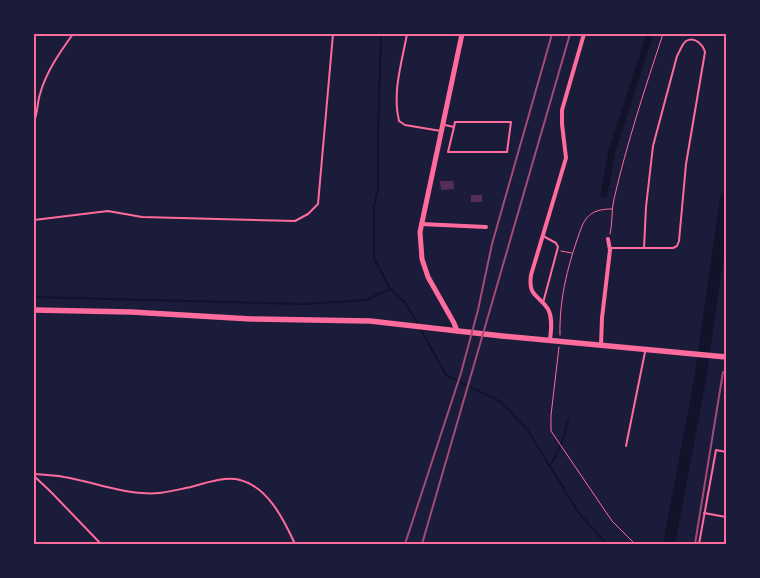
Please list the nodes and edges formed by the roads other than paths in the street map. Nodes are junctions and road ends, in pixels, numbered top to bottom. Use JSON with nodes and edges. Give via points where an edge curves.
{"nodes":[{"id":1,"x":73,"y":34,"type":"edge"},
{"id":2,"x":333,"y":34,"type":"edge"},
{"id":3,"x":407,"y":34,"type":"edge"},
{"id":4,"x":462,"y":34,"type":"edge"},
{"id":5,"x":584,"y":34,"type":"edge"},
{"id":6,"x":34,"y":121,"type":"edge"},
{"id":7,"x":443,"y":124,"type":"junction"},
{"id":8,"x":454,"y":127,"type":"junction"},
{"id":9,"x":441,"y":132,"type":"junction"},
{"id":10,"x":34,"y":220,"type":"edge"},
{"id":11,"x":421,"y":224,"type":"junction"},
{"id":12,"x":486,"y":227,"type":"dead end"},
{"id":13,"x":542,"y":236,"type":"junction"},
{"id":14,"x":608,"y":239,"type":"road end"},
{"id":15,"x":610,"y":248,"type":"junction"},
{"id":16,"x":644,"y":248,"type":"junction"},
{"id":17,"x":543,"y":304,"type":"junction"},
{"id":18,"x":34,"y":310,"type":"edge"},
{"id":19,"x":457,"y":331,"type":"junction"},
{"id":20,"x":550,"y":340,"type":"junction"},
{"id":21,"x":602,"y":345,"type":"junction"},
{"id":22,"x":645,"y":350,"type":"junction"},
{"id":23,"x":724,"y":357,"type":"edge"},
{"id":24,"x":626,"y":446,"type":"dead end"},
{"id":25,"x":726,"y":452,"type":"edge"},
{"id":26,"x":34,"y":475,"type":"edge"},
{"id":27,"x":704,"y":513,"type":"junction"},
{"id":28,"x":726,"y":517,"type":"edge"},
{"id":29,"x":101,"y":544,"type":"edge"},
{"id":30,"x":295,"y":544,"type":"edge"},
{"id":31,"x":699,"y":544,"type":"edge"}],
"edges":[{"from":1,"to":6,"type":"lane","via":[[48,74]]},
{"from":2,"to":10,"type":"lane","via":[[318,204],[308,214],[295,221],[142,217],[108,211]]},
{"from":3,"to":9,"type":"lane","via":[[397,95],[398,121]]},
{"from":4,"to":7,"type":"street"},
{"from":5,"to":13,"type":"street","via":[[562,110],[566,158]]},
{"from":7,"to":8,"type":"lane"},
{"from":7,"to":9,"type":"street"},
{"from":8,"to":8,"type":"lane","via":[[454,122],[512,122],[508,152],[448,152]]},
{"from":9,"to":11,"type":"street"},
{"from":11,"to":12,"type":"street"},
{"from":11,"to":19,"type":"street","via":[[422,259],[428,277]]},
{"from":13,"to":17,"type":"street","via":[[530,286]]},
{"from":13,"to":17,"type":"lane","via":[[556,243]]},
{"from":14,"to":15,"type":"street"},
{"from":15,"to":16,"type":"lane"},
{"from":15,"to":21,"type":"street"},
{"from":16,"to":16,"type":"lane","via":[[673,248],[679,241],[686,164],[705,52],[699,42],[691,40],[686,41],[677,56],[653,146]]},
{"from":17,"to":20,"type":"street","via":[[551,320]]},
{"from":18,"to":19,"type":"main road","via":[[370,321]]},
{"from":19,"to":20,"type":"main road"},
{"from":20,"to":21,"type":"main road"},
{"from":21,"to":22,"type":"main road"},
{"from":22,"to":23,"type":"main road"},
{"from":22,"to":24,"type":"lane"},
{"from":25,"to":27,"type":"lane","via":[[716,450]]},
{"from":26,"to":29,"type":"lane"},
{"from":26,"to":30,"type":"lane","via":[[63,476],[142,493],[162,493],[239,480],[265,496]]},
{"from":27,"to":28,"type":"lane"},
{"from":27,"to":31,"type":"lane"}]}
